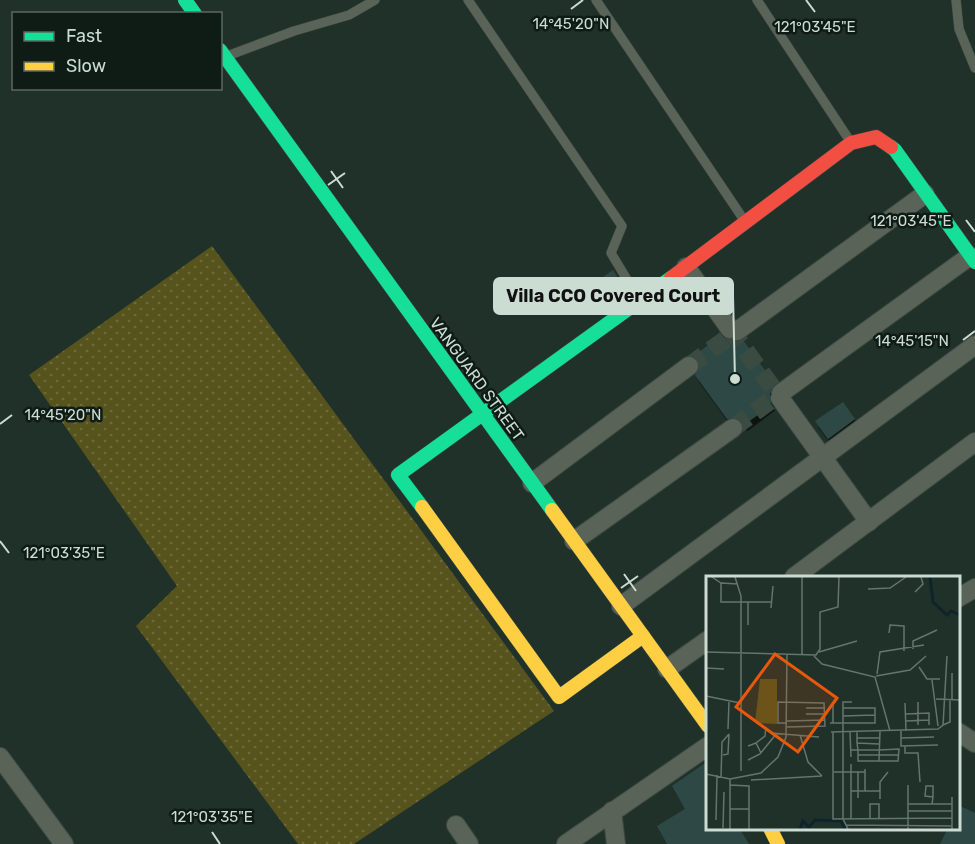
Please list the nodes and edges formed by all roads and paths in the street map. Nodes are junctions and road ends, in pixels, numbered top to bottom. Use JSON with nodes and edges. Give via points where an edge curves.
{"nodes":[{"id":1,"x":375,"y":0,"type":"edge"},
{"id":2,"x":468,"y":0,"type":"edge"},
{"id":3,"x":596,"y":0,"type":"edge"},
{"id":4,"x":757,"y":0,"type":"edge"},
{"id":5,"x":956,"y":0,"type":"edge"},
{"id":6,"x":223,"y":54,"type":"edge"},
{"id":7,"x":975,"y":68,"type":"edge"},
{"id":8,"x":851,"y":143,"type":"junction"},
{"id":9,"x":925,"y":194,"type":"junction"},
{"id":10,"x":745,"y":222,"type":"junction"},
{"id":11,"x":973,"y":259,"type":"edge"},
{"id":12,"x":686,"y":267,"type":"junction"},
{"id":13,"x":639,"y":301,"type":"junction"},
{"id":14,"x":975,"y":345,"type":"edge"},
{"id":15,"x":689,"y":366,"type":"tunnel mouth"},
{"id":16,"x":482,"y":414,"type":"junction"},
{"id":17,"x":733,"y":428,"type":"tunnel mouth"},
{"id":18,"x":975,"y":442,"type":"edge"},
{"id":19,"x":823,"y":458,"type":"junction"},
{"id":20,"x":532,"y":483,"type":"junction"},
{"id":21,"x":869,"y":522,"type":"junction"},
{"id":22,"x":574,"y":541,"type":"junction"},
{"id":23,"x":795,"y":576,"type":"edge"},
{"id":24,"x":975,"y":588,"type":"edge"},
{"id":25,"x":960,"y":597,"type":"edge"},
{"id":26,"x":621,"y":606,"type":"junction"},
{"id":27,"x":643,"y":636,"type":"junction"},
{"id":28,"x":706,"y":641,"type":"edge"},
{"id":29,"x":667,"y":669,"type":"junction"},
{"id":30,"x":706,"y":723,"type":"edge"},
{"id":31,"x":960,"y":733,"type":"edge"},
{"id":32,"x":975,"y":742,"type":"edge"},
{"id":33,"x":706,"y":747,"type":"edge"},
{"id":34,"x":3,"y":767,"type":"edge"},
{"id":35,"x":612,"y":811,"type":"junction"},
{"id":36,"x":456,"y":825,"type":"dead end"},
{"id":37,"x":770,"y":829,"type":"edge"},
{"id":38,"x":64,"y":844,"type":"edge"},
{"id":39,"x":469,"y":844,"type":"edge"},
{"id":40,"x":566,"y":844,"type":"edge"},
{"id":41,"x":616,"y":844,"type":"edge"},
{"id":42,"x":778,"y":844,"type":"edge"}],
"edges":[{"from":1,"to":6,"type":"lane","via":[[349,15]]},
{"from":2,"to":13,"type":"lane","via":[[622,226],[611,253]]},
{"from":3,"to":10,"type":"lane"},
{"from":4,"to":8,"type":"lane"},
{"from":5,"to":7,"type":"lane","via":[[959,29]]},
{"from":6,"to":16,"type":"street","name":"VANGUARD STREET"},
{"from":8,"to":9,"type":"street","via":[[876,137],[895,150]]},
{"from":8,"to":10,"type":"street"},
{"from":9,"to":11,"type":"street"},
{"from":9,"to":12,"type":"street","via":[[733,330]]},
{"from":10,"to":12,"type":"street"},
{"from":11,"to":19,"type":"street","via":[[781,395]]},
{"from":12,"to":13,"type":"street"},
{"from":13,"to":16,"type":"street"},
{"from":14,"to":19,"type":"street"},
{"from":15,"to":20,"type":"street"},
{"from":16,"to":20,"type":"street","name":"VANGUARD STREET"},
{"from":16,"to":27,"type":"street","via":[[398,477],[559,697]]},
{"from":17,"to":22,"type":"street"},
{"from":18,"to":21,"type":"street"},
{"from":19,"to":21,"type":"street"},
{"from":19,"to":26,"type":"street"},
{"from":20,"to":22,"type":"street","name":"VANGUARD STREET"},
{"from":21,"to":23,"type":"street"},
{"from":22,"to":26,"type":"street","name":"VANGUARD STREET"},
{"from":24,"to":25,"type":"street"},
{"from":26,"to":27,"type":"street","name":"VANGUARD STREET"},
{"from":27,"to":29,"type":"street","name":"VANGUARD STREET"},
{"from":28,"to":29,"type":"street"},
{"from":29,"to":30,"type":"street","name":"VANGUARD STREET"},
{"from":31,"to":32,"type":"street"},
{"from":33,"to":35,"type":"street"},
{"from":34,"to":38,"type":"street"},
{"from":35,"to":40,"type":"street"},
{"from":35,"to":41,"type":"street"},
{"from":36,"to":39,"type":"street"},
{"from":37,"to":42,"type":"street"}]}
